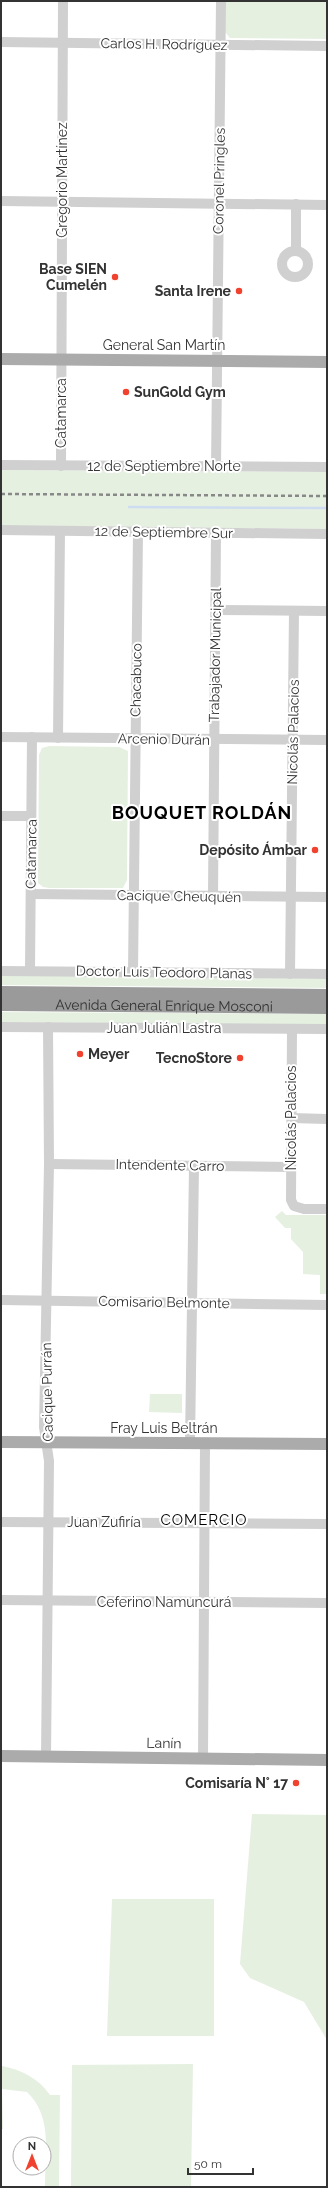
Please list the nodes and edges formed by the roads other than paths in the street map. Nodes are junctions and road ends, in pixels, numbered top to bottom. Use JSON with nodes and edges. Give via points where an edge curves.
{"nodes":[{"id":1,"x":63,"y":1,"type":"edge"},
{"id":2,"x":221,"y":1,"type":"edge"},
{"id":3,"x":1,"y":42,"type":"edge"},
{"id":4,"x":63,"y":43,"type":"junction"},
{"id":5,"x":220,"y":45,"type":"junction"},
{"id":6,"x":327,"y":46,"type":"edge"},
{"id":7,"x":1,"y":201,"type":"edge"},
{"id":8,"x":62,"y":202,"type":"junction"},
{"id":9,"x":219,"y":203,"type":"junction"},
{"id":10,"x":296,"y":204,"type":"junction"},
{"id":11,"x":327,"y":204,"type":"edge"},
{"id":12,"x":296,"y":251,"type":"dead end"},
{"id":13,"x":1,"y":359,"type":"edge"},
{"id":14,"x":61,"y":359,"type":"junction"},
{"id":15,"x":217,"y":361,"type":"junction"},
{"id":16,"x":327,"y":362,"type":"edge"},
{"id":17,"x":1,"y":465,"type":"edge"},
{"id":18,"x":61,"y":466,"type":"junction"},
{"id":19,"x":216,"y":467,"type":"junction"},
{"id":20,"x":327,"y":467,"type":"edge"},
{"id":21,"x":1,"y":530,"type":"edge"},
{"id":22,"x":60,"y":531,"type":"junction"},
{"id":23,"x":138,"y":532,"type":"junction"},
{"id":24,"x":216,"y":533,"type":"junction"},
{"id":25,"x":327,"y":534,"type":"edge"},
{"id":26,"x":216,"y":610,"type":"junction"},
{"id":27,"x":294,"y":611,"type":"junction"},
{"id":28,"x":327,"y":611,"type":"edge"},
{"id":29,"x":1,"y":737,"type":"edge"},
{"id":30,"x":32,"y":737,"type":"junction"},
{"id":31,"x":58,"y":738,"type":"junction"},
{"id":32,"x":136,"y":738,"type":"junction"},
{"id":33,"x":214,"y":739,"type":"junction"},
{"id":34,"x":292,"y":740,"type":"junction"},
{"id":35,"x":327,"y":740,"type":"edge"},
{"id":36,"x":1,"y":816,"type":"edge"},
{"id":37,"x":31,"y":816,"type":"junction"},
{"id":38,"x":31,"y":894,"type":"junction"},
{"id":39,"x":134,"y":896,"type":"junction"},
{"id":40,"x":213,"y":896,"type":"junction"},
{"id":41,"x":291,"y":897,"type":"junction"},
{"id":42,"x":327,"y":897,"type":"edge"},
{"id":43,"x":1,"y":971,"type":"edge"},
{"id":44,"x":30,"y":971,"type":"junction"},
{"id":45,"x":133,"y":972,"type":"junction"},
{"id":46,"x":290,"y":974,"type":"junction"},
{"id":47,"x":327,"y":974,"type":"edge"},
{"id":48,"x":1,"y":993,"type":"edge"},
{"id":49,"x":327,"y":996,"type":"edge"},
{"id":50,"x":1,"y":1004,"type":"edge"},
{"id":51,"x":327,"y":1007,"type":"edge"},
{"id":52,"x":1,"y":1027,"type":"edge"},
{"id":53,"x":48,"y":1027,"type":"junction"},
{"id":54,"x":292,"y":1029,"type":"junction"},
{"id":55,"x":327,"y":1029,"type":"edge"},
{"id":56,"x":292,"y":1118,"type":"junction"},
{"id":57,"x":327,"y":1119,"type":"edge"},
{"id":58,"x":49,"y":1164,"type":"junction"},
{"id":59,"x":194,"y":1166,"type":"junction"},
{"id":60,"x":291,"y":1167,"type":"junction"},
{"id":61,"x":327,"y":1210,"type":"edge"},
{"id":62,"x":1,"y":1300,"type":"edge"},
{"id":63,"x":46,"y":1300,"type":"junction"},
{"id":64,"x":192,"y":1303,"type":"junction"},
{"id":65,"x":327,"y":1305,"type":"edge"},
{"id":66,"x":1,"y":1442,"type":"edge"},
{"id":67,"x":46,"y":1442,"type":"junction"},
{"id":68,"x":190,"y":1443,"type":"junction"},
{"id":69,"x":205,"y":1443,"type":"junction"},
{"id":70,"x":327,"y":1444,"type":"edge"},
{"id":71,"x":1,"y":1522,"type":"edge"},
{"id":72,"x":48,"y":1522,"type":"junction"},
{"id":73,"x":204,"y":1523,"type":"junction"},
{"id":74,"x":327,"y":1524,"type":"edge"},
{"id":75,"x":1,"y":1600,"type":"edge"},
{"id":76,"x":47,"y":1601,"type":"junction"},
{"id":77,"x":204,"y":1602,"type":"junction"},
{"id":78,"x":327,"y":1603,"type":"edge"},
{"id":79,"x":1,"y":1756,"type":"edge"},
{"id":80,"x":46,"y":1757,"type":"junction"},
{"id":81,"x":203,"y":1758,"type":"junction"},
{"id":82,"x":327,"y":1760,"type":"edge"}],
"edges":[{"from":1,"to":4,"type":"street","name":"Gregorio Martínez"},
{"from":2,"to":5,"type":"street","name":"Coronel Pringles"},
{"from":3,"to":4,"type":"street","name":"Carlos H. Rodríguez"},
{"from":4,"to":5,"type":"street","name":"Carlos H. Rodríguez"},
{"from":4,"to":8,"type":"street","name":"Gregorio Martínez"},
{"from":5,"to":6,"type":"street","name":"Carlos H. Rodríguez"},
{"from":5,"to":9,"type":"street","name":"Coronel Pringles"},
{"from":7,"to":8,"type":"street"},
{"from":8,"to":9,"type":"street"},
{"from":8,"to":14,"type":"street","name":"Gregorio Martínez"},
{"from":9,"to":10,"type":"street"},
{"from":9,"to":15,"type":"street","name":"Coronel Pringles"},
{"from":10,"to":11,"type":"street"},
{"from":10,"to":12,"type":"street"},
{"from":13,"to":14,"type":"main road","name":"General San Martín"},
{"from":14,"to":15,"type":"main road","name":"General San Martín"},
{"from":14,"to":18,"type":"street","name":"Catamarca"},
{"from":15,"to":16,"type":"main road","name":"General San Martín"},
{"from":15,"to":19,"type":"street"},
{"from":17,"to":18,"type":"street","name":"12 de Septiembre Norte"},
{"from":18,"to":19,"type":"street","name":"12 de Septiembre Norte"},
{"from":19,"to":20,"type":"street","name":"12 de Septiembre Norte"},
{"from":21,"to":22,"type":"street","name":"12 de Septiembre Sur"},
{"from":22,"to":23,"type":"street","name":"12 de Septiembre Sur"},
{"from":22,"to":31,"type":"street"},
{"from":23,"to":24,"type":"street","name":"12 de Septiembre Sur"},
{"from":23,"to":32,"type":"street","name":"Chacabuco"},
{"from":24,"to":25,"type":"street","name":"12 de Septiembre Sur"},
{"from":24,"to":26,"type":"street","name":"Trabajador Municipal"},
{"from":26,"to":27,"type":"street"},
{"from":26,"to":33,"type":"street","name":"Trabajador Municipal"},
{"from":27,"to":28,"type":"street"},
{"from":27,"to":34,"type":"street","name":"Nicolás Palacios"},
{"from":29,"to":30,"type":"street","name":"Arcenio Durán"},
{"from":30,"to":31,"type":"street","name":"Arcenio Durán"},
{"from":30,"to":37,"type":"street","name":"Catamarca"},
{"from":31,"to":32,"type":"street","name":"Arcenio Durán"},
{"from":32,"to":33,"type":"street","name":"Arcenio Durán"},
{"from":32,"to":39,"type":"street","name":"Chacabuco"},
{"from":33,"to":34,"type":"street","name":"Arcenio Durán"},
{"from":33,"to":40,"type":"street","name":"Trabajador Municipal"},
{"from":34,"to":35,"type":"street","name":"Arcenio Durán"},
{"from":34,"to":41,"type":"street","name":"Nicolás Palacios"},
{"from":36,"to":37,"type":"street"},
{"from":37,"to":38,"type":"street","name":"Catamarca"},
{"from":38,"to":39,"type":"street","name":"Cacique Cheuquén"},
{"from":38,"to":44,"type":"street","name":"Catamarca"},
{"from":39,"to":40,"type":"street","name":"Cacique Cheuquén"},
{"from":39,"to":45,"type":"street","name":"Chacabuco"},
{"from":40,"to":41,"type":"street","name":"Cacique Cheuquén"},
{"from":41,"to":42,"type":"street","name":"Cacique Cheuquén"},
{"from":41,"to":46,"type":"street","name":"Nicolás Palacios"},
{"from":43,"to":44,"type":"street","name":"Doctor Luis Teodoro Planas"},
{"from":44,"to":45,"type":"street","name":"Doctor Luis Teodoro Planas"},
{"from":45,"to":46,"type":"street","name":"Doctor Luis Teodoro Planas"},
{"from":46,"to":47,"type":"street","name":"Doctor Luis Teodoro Planas"},
{"from":48,"to":49,"type":"highway","name":"Avenida General Enrique Mosconi"},
{"from":50,"to":51,"type":"highway","name":"Avenida General Enrique Mosconi"},
{"from":52,"to":53,"type":"street","name":"Juan Julián Lastra"},
{"from":53,"to":54,"type":"street","name":"Juan Julián Lastra"},
{"from":53,"to":58,"type":"street","name":"Cacique Purrán"},
{"from":54,"to":55,"type":"street","name":"Juan Julián Lastra"},
{"from":54,"to":56,"type":"street","name":"Nicolás Palacios"},
{"from":56,"to":57,"type":"street"},
{"from":56,"to":60,"type":"street","name":"Nicolás Palacios"},
{"from":58,"to":59,"type":"street","name":"Intendente Carro"},
{"from":58,"to":63,"type":"street","name":"Cacique Purrán"},
{"from":59,"to":60,"type":"street","name":"Intendente Carro"},
{"from":59,"to":64,"type":"street"},
{"from":60,"to":61,"type":"street","name":"Nicolás Palacios","via":[[291,1197],[294,1206],[300,1209]]},
{"from":62,"to":63,"type":"street","name":"Comisario Belmonte"},
{"from":63,"to":64,"type":"street","name":"Comisario Belmonte"},
{"from":63,"to":67,"type":"street","name":"Cacique Purrán"},
{"from":64,"to":65,"type":"street","name":"Comisario Belmonte"},
{"from":64,"to":68,"type":"street"},
{"from":66,"to":67,"type":"main road","name":"Fray Luis Beltrán"},
{"from":67,"to":68,"type":"main road","name":"Fray Luis Beltrán"},
{"from":67,"to":72,"type":"street","name":"Cacique Purrán","via":[[49,1461]]},
{"from":68,"to":69,"type":"main road","name":"Fray Luis Beltrán"},
{"from":69,"to":70,"type":"main road","name":"Fray Luis Beltrán"},
{"from":69,"to":73,"type":"street"},
{"from":71,"to":72,"type":"street","name":"Juan Zufiría"},
{"from":72,"to":73,"type":"street","name":"Juan Zufiría"},
{"from":72,"to":76,"type":"street","name":"Cacique Purrán"},
{"from":73,"to":74,"type":"street","name":"Juan Zufiría"},
{"from":73,"to":77,"type":"street"},
{"from":75,"to":76,"type":"street","name":"Ceferino Namuncurá"},
{"from":76,"to":77,"type":"street","name":"Ceferino Namuncurá"},
{"from":76,"to":80,"type":"street","name":"Cacique Purrán"},
{"from":77,"to":78,"type":"street","name":"Ceferino Namuncurá"},
{"from":77,"to":81,"type":"street"},
{"from":79,"to":80,"type":"main road","name":"Lanín"},
{"from":80,"to":81,"type":"main road","name":"Lanín"},
{"from":81,"to":82,"type":"main road","name":"Lanín"}]}
